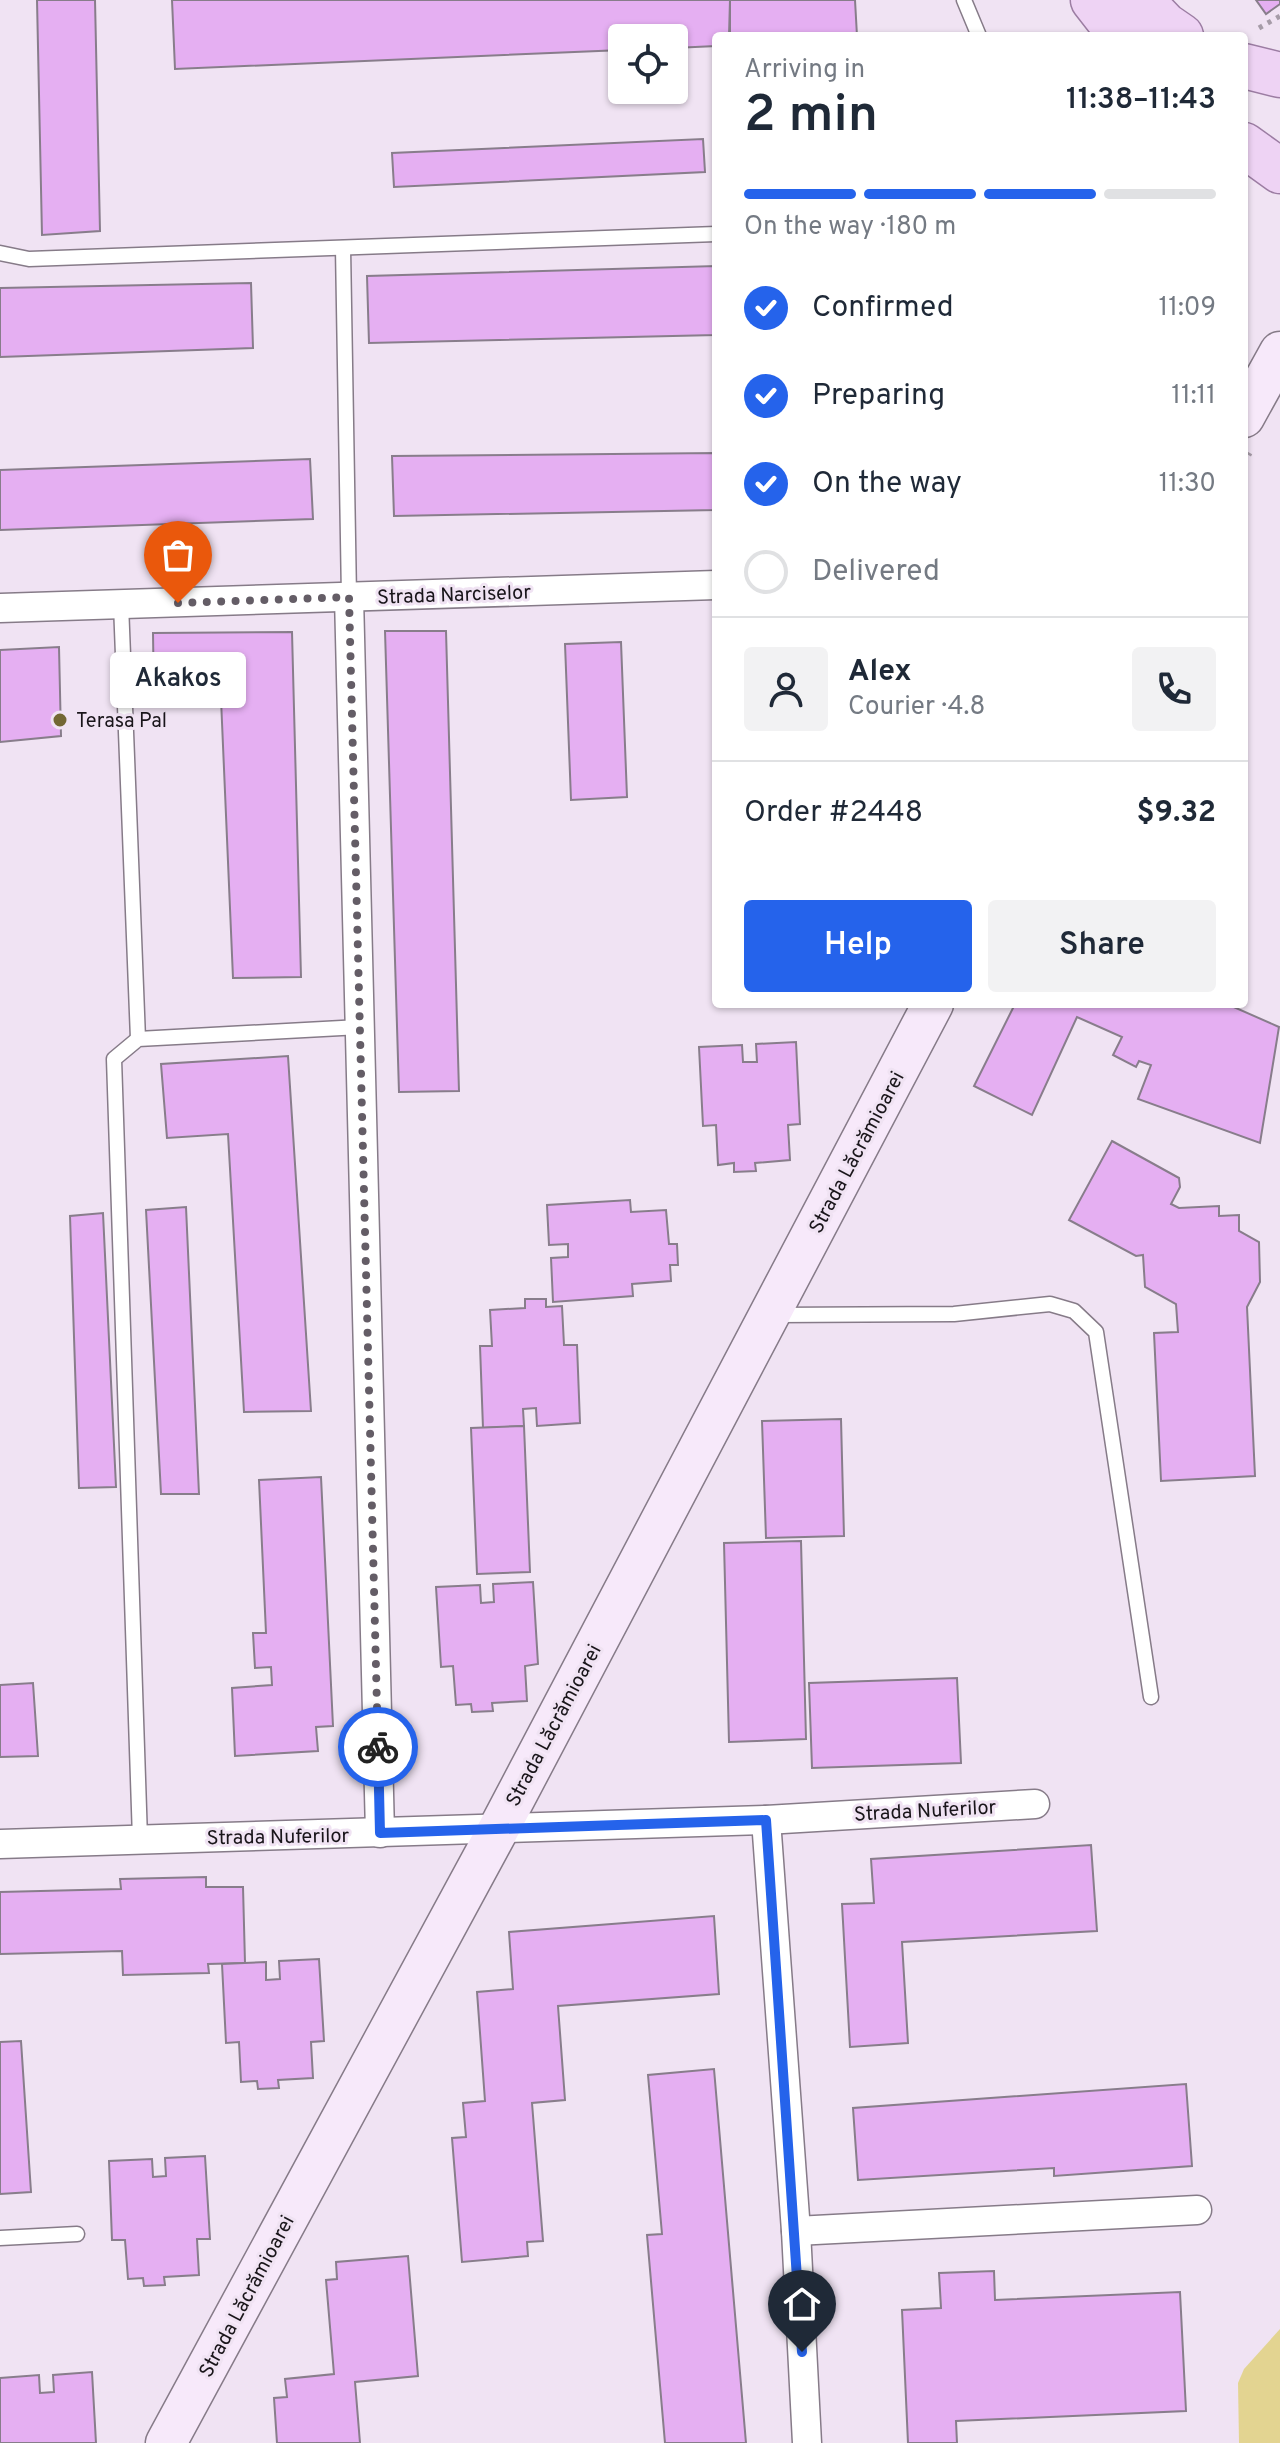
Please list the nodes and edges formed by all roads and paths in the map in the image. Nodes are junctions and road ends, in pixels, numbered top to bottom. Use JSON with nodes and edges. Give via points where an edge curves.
{"nodes":[{"id":1,"x":964,"y":0,"type":"edge"},
{"id":2,"x":1093,"y":0,"type":"edge"},
{"id":3,"x":1141,"y":0,"type":"edge"},
{"id":4,"x":977,"y":32,"type":"edge"},
{"id":5,"x":1118,"y":32,"type":"edge"},
{"id":6,"x":1175,"y":32,"type":"edge"},
{"id":7,"x":1248,"y":67,"type":"edge"},
{"id":8,"x":1280,"y":75,"type":"edge"},
{"id":9,"x":1248,"y":148,"type":"edge"},
{"id":10,"x":1280,"y":171,"type":"edge"},
{"id":11,"x":712,"y":234,"type":"edge"},
{"id":12,"x":343,"y":248,"type":"junction"},
{"id":13,"x":0,"y":253,"type":"edge"},
{"id":14,"x":1280,"y":352,"type":"edge"},
{"id":15,"x":1248,"y":410,"type":"edge"},
{"id":16,"x":712,"y":585,"type":"edge"},
{"id":17,"x":349,"y":597,"type":"junction"},
{"id":18,"x":121,"y":604,"type":"junction"},
{"id":19,"x":0,"y":608,"type":"edge"},
{"id":20,"x":931,"y":1008,"type":"edge"},
{"id":21,"x":360,"y":1027,"type":"junction"},
{"id":22,"x":138,"y":1039,"type":"junction"},
{"id":23,"x":771,"y":1315,"type":"junction"},
{"id":24,"x":1151,"y":1697,"type":"dead end"},
{"id":25,"x":1035,"y":1804,"type":"dead end"},
{"id":26,"x":766,"y":1820,"type":"junction"},
{"id":27,"x":498,"y":1830,"type":"junction"},
{"id":28,"x":380,"y":1833,"type":"junction"},
{"id":29,"x":140,"y":1839,"type":"junction"},
{"id":30,"x":0,"y":1844,"type":"edge"},
{"id":31,"x":1197,"y":2210,"type":"dead end"},
{"id":32,"x":796,"y":2231,"type":"junction"},
{"id":33,"x":77,"y":2234,"type":"dead end"},
{"id":34,"x":0,"y":2238,"type":"edge"},
{"id":35,"x":166,"y":2443,"type":"edge"},
{"id":36,"x":807,"y":2443,"type":"edge"}],
"edges":[{"from":1,"to":4,"type":"lane"},
{"from":2,"to":5,"type":"main road"},
{"from":3,"to":6,"type":"main road"},
{"from":7,"to":8,"type":"main road"},
{"from":9,"to":10,"type":"main road"},
{"from":11,"to":12,"type":"lane"},
{"from":12,"to":13,"type":"lane","via":[[29,259]]},
{"from":12,"to":17,"type":"lane"},
{"from":14,"to":15,"type":"main road"},
{"from":16,"to":17,"type":"street","name":"Strada Narciselor"},
{"from":17,"to":18,"type":"street","name":"Strada Narciselor"},
{"from":17,"to":21,"type":"street"},
{"from":18,"to":19,"type":"street","name":"Strada Narciselor"},
{"from":18,"to":22,"type":"lane"},
{"from":20,"to":23,"type":"main road","name":"Strada Lăcrămioarei"},
{"from":21,"to":22,"type":"lane"},
{"from":21,"to":28,"type":"street"},
{"from":22,"to":29,"type":"lane","via":[[114,1059]]},
{"from":23,"to":24,"type":"lane","via":[[954,1314],[1050,1304],[1074,1311],[1096,1332]]},
{"from":23,"to":27,"type":"main road","name":"Strada Lăcrămioarei"},
{"from":25,"to":26,"type":"street","name":"Strada Nuferilor"},
{"from":26,"to":27,"type":"street","name":"Strada Nuferilor"},
{"from":26,"to":32,"type":"street"},
{"from":27,"to":28,"type":"street","name":"Strada Nuferilor"},
{"from":27,"to":35,"type":"main road","name":"Strada Lăcrămioarei"},
{"from":28,"to":29,"type":"street","name":"Strada Nuferilor"},
{"from":29,"to":30,"type":"street","name":"Strada Nuferilor"},
{"from":31,"to":32,"type":"street"},
{"from":32,"to":36,"type":"street"},
{"from":33,"to":34,"type":"lane"}]}
